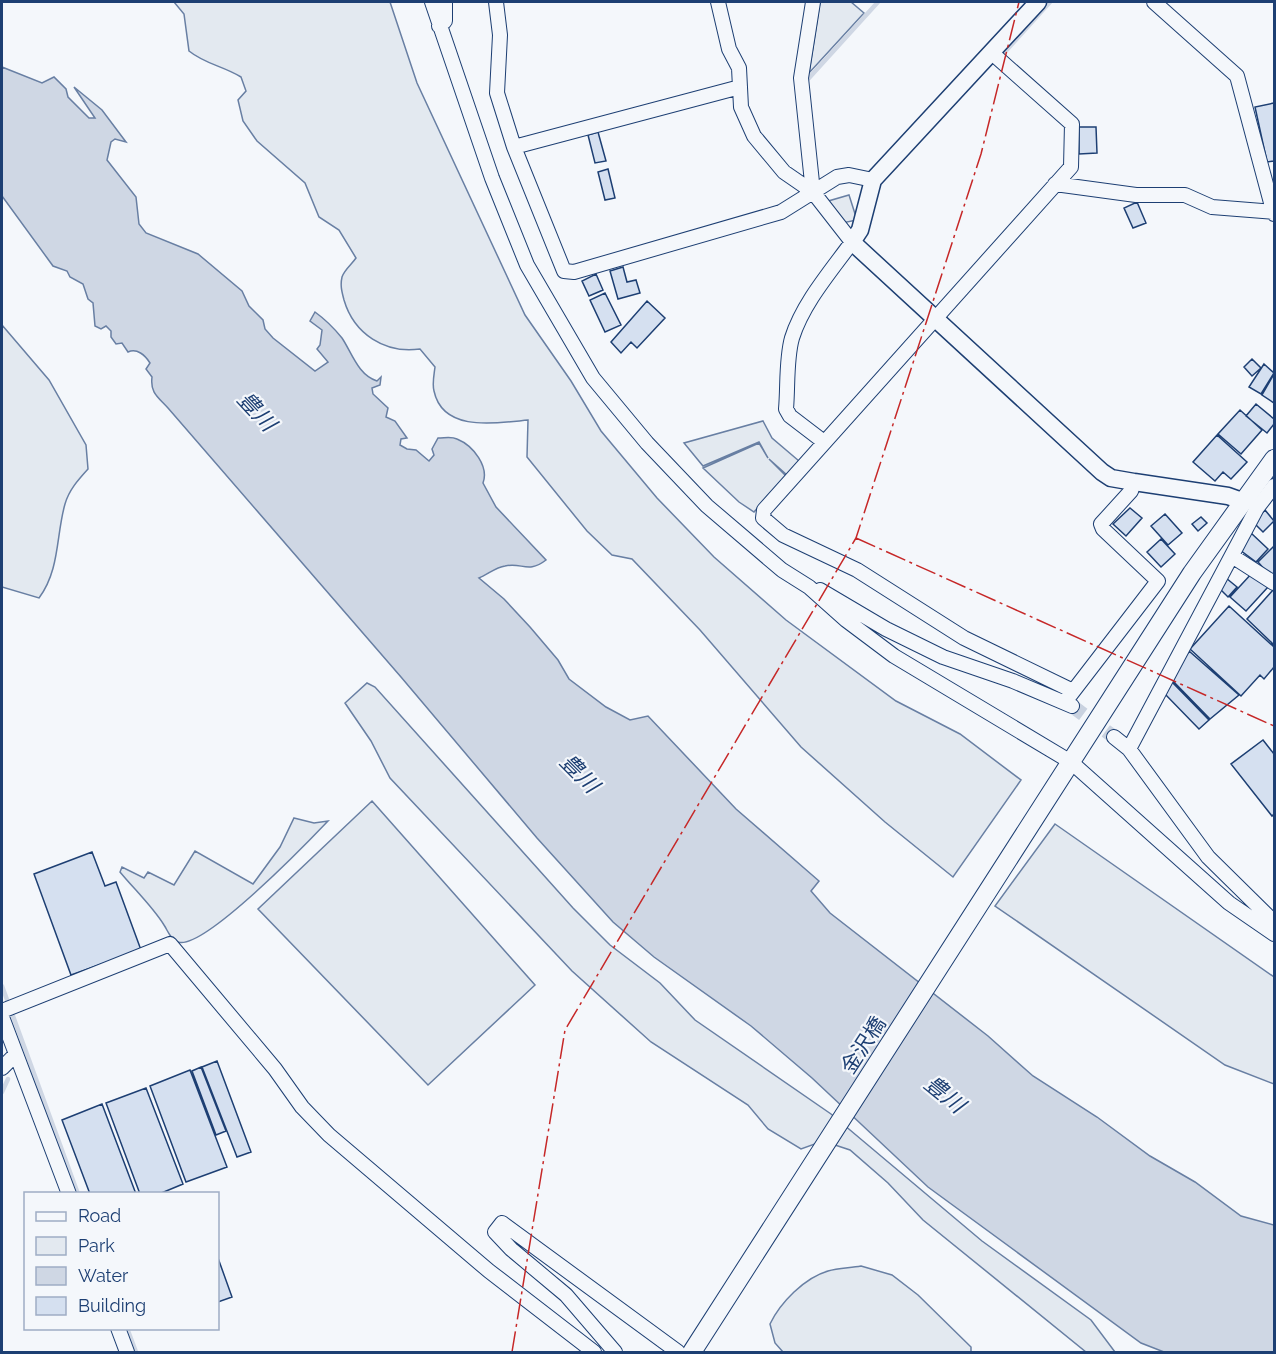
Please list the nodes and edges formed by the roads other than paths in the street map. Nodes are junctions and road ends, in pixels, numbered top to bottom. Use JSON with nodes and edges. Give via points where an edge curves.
{"nodes":[{"id":1,"x":432,"y":2,"type":"edge"},
{"id":2,"x":445,"y":2,"type":"edge"},
{"id":3,"x":496,"y":2,"type":"edge"},
{"id":4,"x":718,"y":2,"type":"edge"},
{"id":5,"x":813,"y":2,"type":"edge"},
{"id":6,"x":1038,"y":2,"type":"edge"},
{"id":7,"x":1154,"y":2,"type":"edge"},
{"id":8,"x":438,"y":26,"type":"junction"},
{"id":9,"x":992,"y":53,"type":"junction"},
{"id":10,"x":740,"y":87,"type":"junction"},
{"id":11,"x":514,"y":147,"type":"junction"},
{"id":12,"x":873,"y":180,"type":"junction"},
{"id":13,"x":1055,"y":184,"type":"junction"},
{"id":14,"x":813,"y":192,"type":"junction"},
{"id":15,"x":1274,"y":212,"type":"edge"},
{"id":16,"x":852,"y":242,"type":"junction"},
{"id":17,"x":935,"y":318,"type":"junction"},
{"id":18,"x":824,"y":442,"type":"junction"},
{"id":19,"x":1275,"y":459,"type":"edge"},
{"id":20,"x":1134,"y":482,"type":"junction"},
{"id":21,"x":1275,"y":486,"type":"edge"},
{"id":22,"x":1242,"y":501,"type":"junction"},
{"id":23,"x":1232,"y":556,"type":"junction"},
{"id":24,"x":1275,"y":584,"type":"edge"},
{"id":25,"x":809,"y":586,"type":"junction"},
{"id":26,"x":1070,"y":700,"type":"junction"},
{"id":27,"x":1114,"y":737,"type":"tunnel mouth"},
{"id":28,"x":1129,"y":749,"type":"junction"},
{"id":29,"x":1071,"y":762,"type":"junction"},
{"id":30,"x":1275,"y":922,"type":"edge"},
{"id":31,"x":1275,"y":934,"type":"edge"},
{"id":32,"x":2,"y":1013,"type":"edge"},
{"id":33,"x":15,"y":1055,"type":"junction"},
{"id":34,"x":2,"y":1068,"type":"edge"},
{"id":35,"x":68,"y":1192,"type":"edge"},
{"id":36,"x":118,"y":1330,"type":"edge"},
{"id":37,"x":127,"y":1353,"type":"edge"},
{"id":38,"x":594,"y":1353,"type":"edge"},
{"id":39,"x":615,"y":1353,"type":"edge"},
{"id":40,"x":678,"y":1353,"type":"edge"},
{"id":41,"x":692,"y":1353,"type":"edge"}],
"edges":[{"from":1,"to":8,"type":"street"},
{"from":2,"to":8,"type":"street","via":[[445,21]]},
{"from":3,"to":11,"type":"street","via":[[501,35],[497,93]]},
{"from":4,"to":10,"type":"street","via":[[729,49],[739,68]]},
{"from":5,"to":14,"type":"street","via":[[801,78]]},
{"from":6,"to":9,"type":"street"},
{"from":7,"to":15,"type":"street","via":[[1237,76]]},
{"from":8,"to":25,"type":"street","via":[[526,266],[593,378],[707,506],[782,570]]},
{"from":9,"to":12,"type":"street"},
{"from":9,"to":13,"type":"street","via":[[1072,124],[1071,167]]},
{"from":10,"to":11,"type":"street"},
{"from":10,"to":14,"type":"street","via":[[741,107],[754,136],[784,172]]},
{"from":11,"to":14,"type":"street","via":[[564,272],[781,212]]},
{"from":12,"to":14,"type":"street","via":[[837,177]]},
{"from":12,"to":16,"type":"street","via":[[860,230]]},
{"from":13,"to":15,"type":"street","via":[[1136,195],[1185,195],[1212,207]]},
{"from":13,"to":17,"type":"street"},
{"from":14,"to":16,"type":"street"},
{"from":16,"to":17,"type":"street"},
{"from":16,"to":18,"type":"street","via":[[792,339],[786,409]]},
{"from":17,"to":18,"type":"street"},
{"from":17,"to":20,"type":"street","via":[[1102,472],[1111,478]]},
{"from":18,"to":26,"type":"street","via":[[764,510],[763,518],[783,535],[857,570],[964,639]]},
{"from":19,"to":22,"type":"main road","name":"金沢橋"},
{"from":20,"to":22,"type":"street"},
{"from":20,"to":26,"type":"street","via":[[1131,491],[1101,524],[1102,529],[1158,580]]},
{"from":21,"to":23,"type":"street","via":[[1257,508]]},
{"from":22,"to":29,"type":"main road","name":"金沢橋"},
{"from":23,"to":24,"type":"street"},
{"from":23,"to":28,"type":"street"},
{"from":25,"to":26,"type":"street","via":[[829,593],[886,629],[943,657]]},
{"from":25,"to":29,"type":"street","via":[[894,656]]},
{"from":27,"to":28,"type":"street"},
{"from":28,"to":30,"type":"street","via":[[1208,857]]},
{"from":29,"to":31,"type":"street","via":[[1229,903]]},
{"from":29,"to":41,"type":"main road","name":"金沢橋"},
{"from":32,"to":33,"type":"street"},
{"from":32,"to":38,"type":"street","via":[[170,944],[329,1135],[489,1271]]},
{"from":33,"to":34,"type":"street"},
{"from":33,"to":35,"type":"street"},
{"from":36,"to":37,"type":"street"},
{"from":39,"to":40,"type":"street","via":[[566,1295],[495,1232],[502,1222]]}]}
